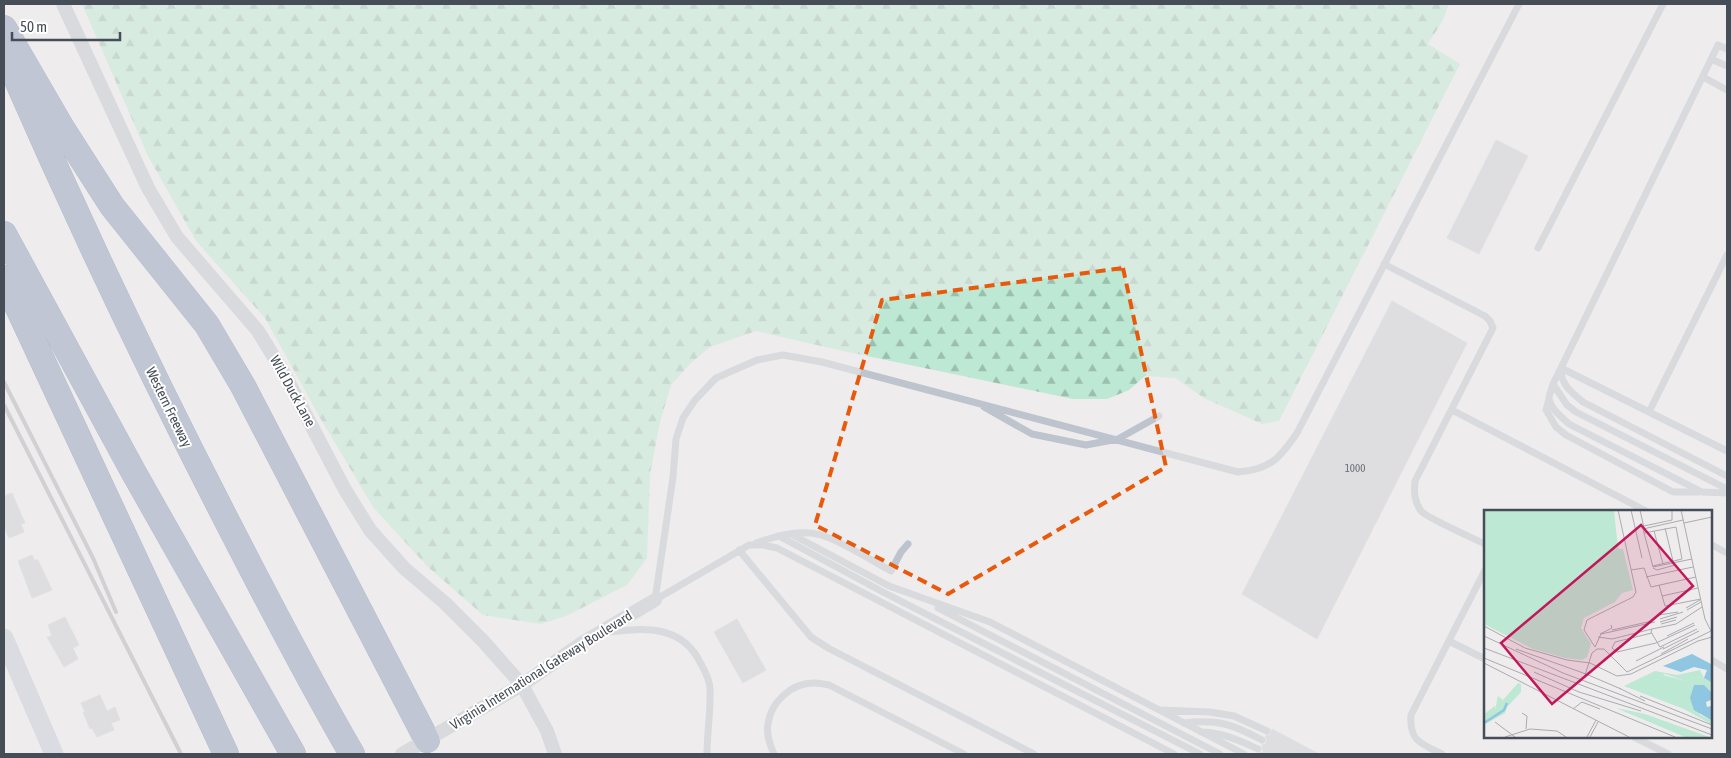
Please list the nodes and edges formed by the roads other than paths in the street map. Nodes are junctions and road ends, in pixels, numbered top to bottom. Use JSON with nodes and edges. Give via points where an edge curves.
{"nodes":[{"id":1,"x":63,"y":4,"type":"edge"},
{"id":2,"x":1519,"y":4,"type":"edge"},
{"id":3,"x":1663,"y":4,"type":"edge"},
{"id":4,"x":4,"y":28,"type":"edge"},
{"id":5,"x":1727,"y":49,"type":"edge"},
{"id":6,"x":4,"y":50,"type":"edge"},
{"id":7,"x":1711,"y":59,"type":"junction"},
{"id":8,"x":1727,"y":66,"type":"edge"},
{"id":9,"x":1703,"y":77,"type":"junction"},
{"id":10,"x":1727,"y":90,"type":"edge"},
{"id":11,"x":4,"y":234,"type":"edge"},
{"id":12,"x":1538,"y":248,"type":"dead end"},
{"id":13,"x":1727,"y":255,"type":"edge"},
{"id":14,"x":1384,"y":264,"type":"junction"},
{"id":15,"x":4,"y":278,"type":"edge"},
{"id":16,"x":1561,"y":368,"type":"junction"},
{"id":17,"x":1553,"y":384,"type":"junction"},
{"id":18,"x":1549,"y":397,"type":"junction"},
{"id":19,"x":972,"y":401,"type":"junction"},
{"id":20,"x":1452,"y":410,"type":"junction"},
{"id":21,"x":1649,"y":412,"type":"junction"},
{"id":22,"x":1159,"y":416,"type":"dead end"},
{"id":23,"x":1118,"y":439,"type":"junction"},
{"id":24,"x":1727,"y":451,"type":"edge"},
{"id":25,"x":1727,"y":476,"type":"edge"},
{"id":26,"x":1727,"y":491,"type":"edge"},
{"id":27,"x":1702,"y":492,"type":"junction"},
{"id":28,"x":1644,"y":510,"type":"edge"},
{"id":29,"x":791,"y":534,"type":"junction"},
{"id":30,"x":779,"y":536,"type":"junction"},
{"id":31,"x":908,"y":544,"type":"dead end"},
{"id":32,"x":1484,"y":544,"type":"edge"},
{"id":33,"x":748,"y":545,"type":"junction"},
{"id":34,"x":1711,"y":545,"type":"edge"},
{"id":35,"x":740,"y":550,"type":"junction"},
{"id":36,"x":1727,"y":553,"type":"edge"},
{"id":37,"x":1484,"y":572,"type":"edge"},
{"id":38,"x":915,"y":596,"type":"junction"},
{"id":39,"x":655,"y":600,"type":"junction"},
{"id":40,"x":597,"y":634,"type":"junction"},
{"id":41,"x":4,"y":638,"type":"edge"},
{"id":42,"x":1449,"y":641,"type":"junction"},
{"id":43,"x":1484,"y":659,"type":"edge"},
{"id":44,"x":1711,"y":660,"type":"edge"},
{"id":45,"x":1727,"y":668,"type":"edge"},
{"id":46,"x":522,"y":685,"type":"junction"},
{"id":47,"x":1159,"y":710,"type":"junction"},
{"id":48,"x":1183,"y":723,"type":"junction"},
{"id":49,"x":1199,"y":731,"type":"junction"},
{"id":50,"x":1267,"y":731,"type":"dead end"},
{"id":51,"x":1636,"y":738,"type":"edge"},
{"id":52,"x":1262,"y":740,"type":"dead end"},
{"id":53,"x":430,"y":747,"type":"edge"},
{"id":54,"x":349,"y":749,"type":"edge"},
{"id":55,"x":1258,"y":749,"type":"dead end"},
{"id":56,"x":54,"y":754,"type":"edge"},
{"id":57,"x":226,"y":754,"type":"edge"},
{"id":58,"x":293,"y":754,"type":"edge"},
{"id":59,"x":402,"y":754,"type":"edge"},
{"id":60,"x":555,"y":754,"type":"edge"},
{"id":61,"x":707,"y":754,"type":"edge"},
{"id":62,"x":774,"y":754,"type":"edge"},
{"id":63,"x":964,"y":754,"type":"edge"},
{"id":64,"x":1034,"y":754,"type":"edge"},
{"id":65,"x":1169,"y":754,"type":"edge"},
{"id":66,"x":1200,"y":754,"type":"edge"},
{"id":67,"x":1220,"y":754,"type":"edge"},
{"id":68,"x":1244,"y":754,"type":"edge"},
{"id":69,"x":1442,"y":754,"type":"edge"},
{"id":70,"x":1668,"y":754,"type":"edge"}],
"edges":[{"from":1,"to":46,"type":"street","name":"Wild Duck Lane","via":[[148,188],[177,237],[258,331],[370,530],[404,568],[483,641]]},
{"from":2,"to":14,"type":"lane"},
{"from":3,"to":12,"type":"lane"},
{"from":4,"to":53,"type":"highway","via":[[112,206],[207,325],[243,386]]},
{"from":5,"to":7,"type":"lane","via":[[1718,45]]},
{"from":6,"to":54,"type":"highway","name":"Western Freeway","via":[[119,306],[174,419]]},
{"from":7,"to":8,"type":"lane"},
{"from":7,"to":9,"type":"lane"},
{"from":9,"to":10,"type":"lane"},
{"from":9,"to":16,"type":"lane"},
{"from":11,"to":58,"type":"highway"},
{"from":13,"to":21,"type":"lane"},
{"from":14,"to":20,"type":"lane","via":[[1490,321],[1491,334]]},
{"from":14,"to":23,"type":"lane","via":[[1297,433],[1282,455],[1268,465],[1254,471],[1238,472]]},
{"from":15,"to":57,"type":"highway"},
{"from":16,"to":17,"type":"lane"},
{"from":16,"to":21,"type":"lane"},
{"from":16,"to":25,"type":"lane","via":[[1565,385],[1582,402]]},
{"from":17,"to":18,"type":"lane"},
{"from":17,"to":26,"type":"lane","via":[[1566,405],[1576,412]]},
{"from":18,"to":27,"type":"lane","via":[[1558,414],[1569,424]]},
{"from":18,"to":27,"type":"lane","via":[[1546,410],[1556,427],[1566,435],[1673,492]]},
{"from":19,"to":23,"type":"lane"},
{"from":19,"to":23,"type":"lane","via":[[1032,434],[1086,445]]},
{"from":19,"to":39,"type":"lane","via":[[783,355],[757,360],[716,378],[683,418],[676,439]]},
{"from":20,"to":28,"type":"lane"},
{"from":20,"to":32,"type":"lane","via":[[1416,481],[1415,499],[1423,513]]},
{"from":21,"to":24,"type":"lane"},
{"from":22,"to":23,"type":"lane"},
{"from":26,"to":27,"type":"lane"},
{"from":29,"to":30,"type":"lane"},
{"from":29,"to":31,"type":"lane","via":[[821,535],[891,571]]},
{"from":29,"to":38,"type":"lane","via":[[889,586]]},
{"from":30,"to":33,"type":"lane"},
{"from":30,"to":66,"type":"lane"},
{"from":33,"to":35,"type":"lane"},
{"from":33,"to":65,"type":"lane","via":[[776,548]]},
{"from":34,"to":36,"type":"lane"},
{"from":35,"to":39,"type":"lane"},
{"from":35,"to":64,"type":"lane","via":[[811,638]]},
{"from":37,"to":42,"type":"lane"},
{"from":38,"to":47,"type":"lane","via":[[990,622]]},
{"from":38,"to":67,"type":"lane"},
{"from":39,"to":40,"type":"street","name":"Virginia International Gateway Boulevard"},
{"from":40,"to":46,"type":"street","name":"Virginia International Gateway Boulevard"},
{"from":40,"to":61,"type":"lane","via":[[636,629],[662,631],[681,639],[695,652],[710,687]]},
{"from":41,"to":56,"type":"street"},
{"from":42,"to":43,"type":"lane"},
{"from":42,"to":69,"type":"lane","via":[[1411,715],[1410,726],[1418,742]]},
{"from":44,"to":45,"type":"lane"},
{"from":46,"to":53,"type":"street","name":"Virginia International Gateway Boulevard"},
{"from":46,"to":60,"type":"street","name":"Wild Duck Lane","via":[[547,731]]},
{"from":47,"to":48,"type":"lane"},
{"from":47,"to":50,"type":"lane","via":[[1234,716]]},
{"from":48,"to":49,"type":"lane"},
{"from":48,"to":52,"type":"lane","via":[[1206,720],[1226,724]]},
{"from":49,"to":55,"type":"lane","via":[[1232,738]]},
{"from":49,"to":68,"type":"lane"},
{"from":51,"to":70,"type":"lane"},
{"from":53,"to":59,"type":"street","name":"Virginia International Gateway Boulevard"},
{"from":62,"to":63,"type":"lane","via":[[768,742],[772,709],[796,686],[813,683],[829,685]]}]}
